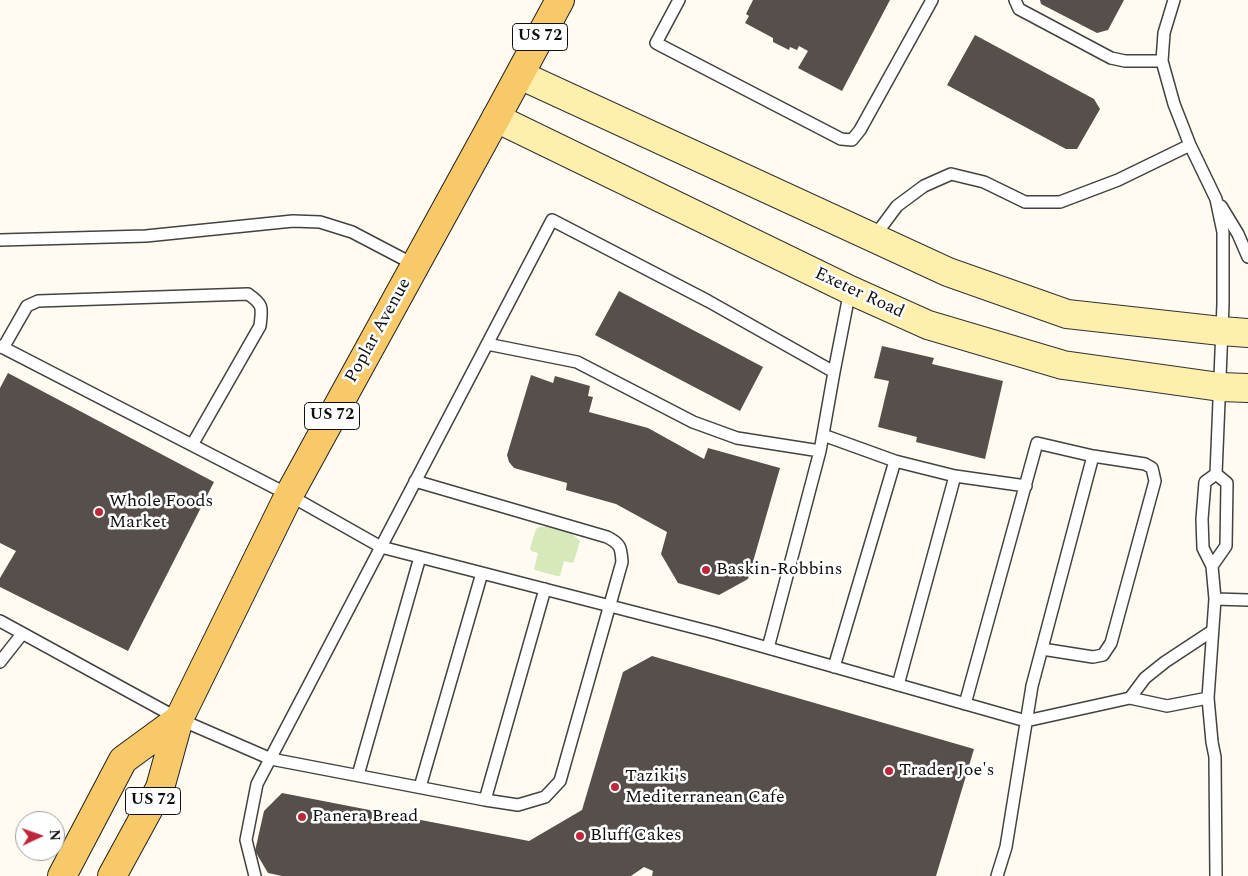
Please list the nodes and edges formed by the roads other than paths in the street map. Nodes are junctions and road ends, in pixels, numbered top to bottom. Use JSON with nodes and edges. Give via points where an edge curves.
{"nodes":[{"id":1,"x":560,"y":0,"type":"edge"},
{"id":2,"x":678,"y":0,"type":"edge"},
{"id":3,"x":932,"y":0,"type":"edge"},
{"id":4,"x":1015,"y":0,"type":"edge"},
{"id":5,"x":1174,"y":0,"type":"edge"},
{"id":6,"x":1162,"y":61,"type":"junction"},
{"id":7,"x":520,"y":75,"type":"junction"},
{"id":8,"x":496,"y":118,"type":"junction"},
{"id":9,"x":1190,"y":145,"type":"junction"},
{"id":10,"x":1216,"y":199,"type":"junction"},
{"id":11,"x":873,"y":238,"type":"junction"},
{"id":12,"x":0,"y":240,"type":"edge"},
{"id":13,"x":1248,"y":257,"type":"edge"},
{"id":14,"x":415,"y":265,"type":"junction"},
{"id":15,"x":850,"y":290,"type":"junction"},
{"id":16,"x":1235,"y":332,"type":"edge"},
{"id":17,"x":487,"y":344,"type":"junction"},
{"id":18,"x":2,"y":347,"type":"edge"},
{"id":19,"x":834,"y":372,"type":"junction"},
{"id":20,"x":1220,"y":387,"type":"junction"},
{"id":21,"x":1248,"y":388,"type":"edge"},
{"id":22,"x":823,"y":435,"type":"junction"},
{"id":23,"x":192,"y":445,"type":"junction"},
{"id":24,"x":820,"y":451,"type":"junction"},
{"id":25,"x":1093,"y":456,"type":"junction"},
{"id":26,"x":896,"y":461,"type":"junction"},
{"id":27,"x":1216,"y":474,"type":"junction"},
{"id":28,"x":955,"y":476,"type":"junction"},
{"id":29,"x":416,"y":481,"type":"junction"},
{"id":30,"x":1026,"y":486,"type":"junction"},
{"id":31,"x":289,"y":495,"type":"junction"},
{"id":32,"x":381,"y":547,"type":"junction"},
{"id":33,"x":420,"y":556,"type":"junction"},
{"id":34,"x":1212,"y":566,"type":"junction"},
{"id":35,"x":482,"y":573,"type":"junction"},
{"id":36,"x":545,"y":589,"type":"junction"},
{"id":37,"x":1215,"y":599,"type":"junction"},
{"id":38,"x":1248,"y":600,"type":"edge"},
{"id":39,"x":610,"y":606,"type":"junction"},
{"id":40,"x":0,"y":622,"type":"edge"},
{"id":41,"x":1212,"y":631,"type":"junction"},
{"id":42,"x":22,"y":634,"type":"junction"},
{"id":43,"x":768,"y":648,"type":"junction"},
{"id":44,"x":1042,"y":649,"type":"junction"},
{"id":45,"x":0,"y":662,"type":"edge"},
{"id":46,"x":834,"y":667,"type":"junction"},
{"id":47,"x":898,"y":685,"type":"junction"},
{"id":48,"x":1130,"y":698,"type":"junction"},
{"id":49,"x":1208,"y":698,"type":"junction"},
{"id":50,"x":965,"y":704,"type":"junction"},
{"id":51,"x":179,"y":719,"type":"junction"},
{"id":52,"x":1026,"y":721,"type":"junction"},
{"id":53,"x":270,"y":759,"type":"junction"},
{"id":54,"x":358,"y":776,"type":"junction"},
{"id":55,"x":420,"y":787,"type":"junction"},
{"id":56,"x":485,"y":800,"type":"junction"},
{"id":57,"x":62,"y":876,"type":"edge"},
{"id":58,"x":112,"y":876,"type":"edge"},
{"id":59,"x":255,"y":876,"type":"edge"},
{"id":60,"x":997,"y":876,"type":"edge"},
{"id":61,"x":1216,"y":876,"type":"edge"}],
"edges":[{"from":1,"to":7,"type":"main road","name":"Poplar Avenue","number":"US 72"},
{"from":2,"to":3,"type":"lane","via":[[656,43],[841,139],[852,140]]},
{"from":4,"to":6,"type":"lane","via":[[1019,9],[1111,58]]},
{"from":5,"to":6,"type":"lane","via":[[1164,33]]},
{"from":6,"to":9,"type":"lane"},
{"from":7,"to":8,"type":"main road","name":"Poplar Avenue","number":"US 72"},
{"from":7,"to":11,"type":"street"},
{"from":8,"to":14,"type":"main road","name":"Poplar Avenue","number":"US 72"},
{"from":8,"to":15,"type":"street","name":"Exeter Road"},
{"from":9,"to":10,"type":"lane"},
{"from":9,"to":11,"type":"lane","via":[[1118,180],[1060,202],[1025,202],[984,182],[951,174],[924,186],[897,206]]},
{"from":10,"to":13,"type":"lane"},
{"from":10,"to":16,"type":"lane","via":[[1223,232],[1224,274]]},
{"from":11,"to":16,"type":"street","via":[[948,272],[1067,314]]},
{"from":12,"to":14,"type":"lane","via":[[146,236],[293,220],[320,222],[352,232]]},
{"from":14,"to":31,"type":"main road","name":"Poplar Avenue","number":"US 72"},
{"from":15,"to":19,"type":"lane"},
{"from":15,"to":20,"type":"street","name":"Exeter Road","via":[[928,325],[1063,365]]},
{"from":16,"to":20,"type":"lane"},
{"from":17,"to":19,"type":"lane","via":[[552,220],[708,301]]},
{"from":17,"to":24,"type":"lane","via":[[577,362],[693,422],[737,438]]},
{"from":17,"to":29,"type":"lane"},
{"from":18,"to":23,"type":"lane"},
{"from":18,"to":23,"type":"lane","via":[[27,306],[38,300],[248,294],[258,301],[262,310],[260,326]]},
{"from":19,"to":22,"type":"lane"},
{"from":20,"to":21,"type":"street","name":"Exeter Road"},
{"from":20,"to":27,"type":"lane"},
{"from":22,"to":24,"type":"lane"},
{"from":22,"to":26,"type":"lane"},
{"from":23,"to":31,"type":"lane"},
{"from":24,"to":43,"type":"lane"},
{"from":25,"to":30,"type":"lane","via":[[1038,443]]},
{"from":25,"to":44,"type":"lane"},
{"from":25,"to":44,"type":"lane","via":[[1145,464],[1152,468],[1156,481],[1111,643],[1103,655],[1093,657]]},
{"from":26,"to":28,"type":"lane"},
{"from":26,"to":46,"type":"lane"},
{"from":27,"to":34,"type":"lane","via":[[1205,482],[1202,519],[1203,548]]},
{"from":27,"to":34,"type":"lane","via":[[1228,483],[1226,546]]},
{"from":28,"to":30,"type":"lane"},
{"from":28,"to":47,"type":"lane"},
{"from":29,"to":32,"type":"lane"},
{"from":29,"to":39,"type":"lane","via":[[617,542],[622,550],[622,562]]},
{"from":30,"to":50,"type":"lane"},
{"from":31,"to":32,"type":"lane"},
{"from":31,"to":51,"type":"main road","name":"Poplar Avenue","number":"US 72"},
{"from":32,"to":33,"type":"lane"},
{"from":32,"to":53,"type":"lane"},
{"from":33,"to":35,"type":"lane"},
{"from":33,"to":54,"type":"lane"},
{"from":34,"to":37,"type":"lane"},
{"from":35,"to":36,"type":"lane"},
{"from":35,"to":55,"type":"lane"},
{"from":36,"to":39,"type":"lane"},
{"from":36,"to":56,"type":"lane"},
{"from":37,"to":38,"type":"lane"},
{"from":37,"to":41,"type":"lane"},
{"from":39,"to":43,"type":"lane"},
{"from":39,"to":56,"type":"lane","via":[[560,781],[545,797],[518,805]]},
{"from":40,"to":42,"type":"lane"},
{"from":41,"to":48,"type":"lane","via":[[1145,678]]},
{"from":41,"to":49,"type":"lane"},
{"from":42,"to":45,"type":"lane"},
{"from":42,"to":51,"type":"lane"},
{"from":43,"to":46,"type":"lane"},
{"from":44,"to":52,"type":"lane"},
{"from":46,"to":47,"type":"lane"},
{"from":47,"to":50,"type":"lane"},
{"from":48,"to":49,"type":"lane","via":[[1167,706]]},
{"from":48,"to":52,"type":"lane"},
{"from":49,"to":61,"type":"lane","via":[[1215,757]]},
{"from":50,"to":52,"type":"lane"},
{"from":51,"to":53,"type":"lane"},
{"from":51,"to":57,"type":"main road","name":"Poplar Avenue","via":[[124,760]]},
{"from":51,"to":58,"type":"main road","name":"Poplar Avenue","number":"US 72","via":[[160,788]]},
{"from":52,"to":60,"type":"lane","via":[[1006,847]]},
{"from":53,"to":54,"type":"lane"},
{"from":53,"to":59,"type":"lane","via":[[257,784],[246,840]]},
{"from":54,"to":55,"type":"lane"},
{"from":55,"to":56,"type":"lane"}]}
